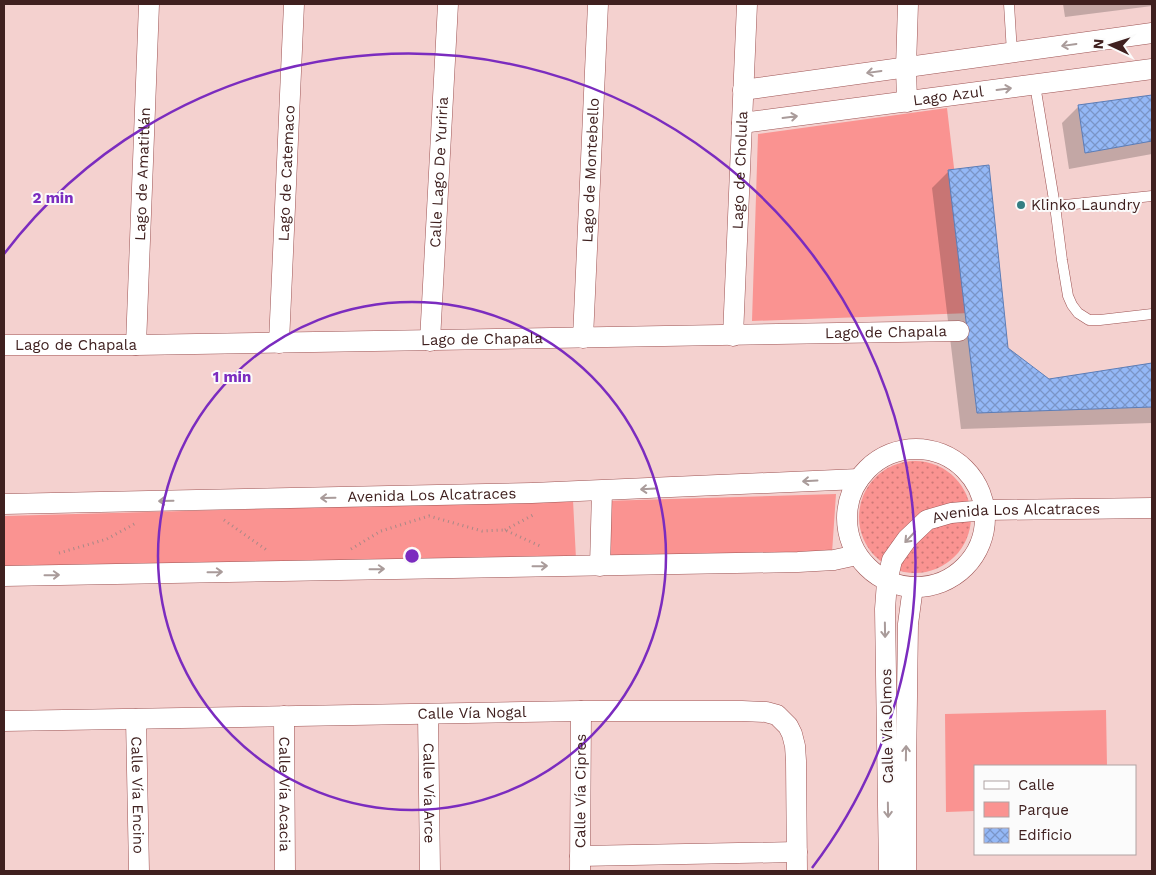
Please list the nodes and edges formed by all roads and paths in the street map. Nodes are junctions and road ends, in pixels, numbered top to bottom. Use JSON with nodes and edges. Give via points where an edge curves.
{"nodes":[{"id":1,"x":149,"y":4,"type":"edge"},
{"id":2,"x":294,"y":4,"type":"edge"},
{"id":3,"x":448,"y":4,"type":"edge"},
{"id":4,"x":598,"y":4,"type":"edge"},
{"id":5,"x":747,"y":4,"type":"edge"},
{"id":6,"x":908,"y":4,"type":"edge"},
{"id":7,"x":1009,"y":4,"type":"edge"},
{"id":8,"x":1152,"y":33,"type":"edge"},
{"id":9,"x":1012,"y":53,"type":"junction"},
{"id":10,"x":906,"y":67,"type":"junction"},
{"id":11,"x":1152,"y":69,"type":"edge"},
{"id":12,"x":1035,"y":85,"type":"junction"},
{"id":13,"x":743,"y":90,"type":"junction"},
{"id":14,"x":907,"y":102,"type":"junction"},
{"id":15,"x":742,"y":123,"type":"junction"},
{"id":16,"x":1152,"y":196,"type":"edge"},
{"id":17,"x":1055,"y":206,"type":"junction"},
{"id":18,"x":1152,"y":314,"type":"edge"},
{"id":19,"x":959,"y":331,"type":"dead end"},
{"id":20,"x":733,"y":336,"type":"junction"},
{"id":21,"x":584,"y":338,"type":"junction"},
{"id":22,"x":430,"y":340,"type":"junction"},
{"id":23,"x":279,"y":343,"type":"junction"},
{"id":24,"x":4,"y":345,"type":"edge"},
{"id":25,"x":136,"y":345,"type":"junction"},
{"id":26,"x":859,"y":479,"type":"junction"},
{"id":27,"x":602,"y":491,"type":"junction"},
{"id":28,"x":4,"y":504,"type":"edge"},
{"id":29,"x":1152,"y":508,"type":"edge"},
{"id":30,"x":986,"y":510,"type":"junction"},
{"id":31,"x":217,"y":515,"type":"dead end"},
{"id":32,"x":141,"y":521,"type":"dead end"},
{"id":33,"x":270,"y":552,"type":"dead end"},
{"id":34,"x":344,"y":554,"type":"dead end"},
{"id":35,"x":52,"y":555,"type":"dead end"},
{"id":36,"x":857,"y":555,"type":"junction"},
{"id":37,"x":549,"y":566,"type":"junction"},
{"id":38,"x":600,"y":566,"type":"junction"},
{"id":39,"x":4,"y":576,"type":"edge"},
{"id":40,"x":887,"y":582,"type":"junction"},
{"id":41,"x":914,"y":587,"type":"junction"},
{"id":42,"x":581,"y":712,"type":"junction"},
{"id":43,"x":428,"y":714,"type":"junction"},
{"id":44,"x":284,"y":716,"type":"junction"},
{"id":45,"x":136,"y":719,"type":"junction"},
{"id":46,"x":4,"y":721,"type":"edge"},
{"id":47,"x":797,"y":862,"type":"edge"},
{"id":48,"x":580,"y":863,"type":"edge"},
{"id":49,"x":677,"y":863,"type":"edge"},
{"id":50,"x":138,"y":871,"type":"edge"},
{"id":51,"x":285,"y":871,"type":"edge"},
{"id":52,"x":430,"y":871,"type":"edge"},
{"id":53,"x":889,"y":871,"type":"edge"},
{"id":54,"x":906,"y":871,"type":"edge"}],
"edges":[{"from":1,"to":25,"type":"street","name":"Lago de Amatitlán"},
{"from":2,"to":23,"type":"street","name":"Lago de Catemaco"},
{"from":3,"to":22,"type":"street","name":"Calle Lago De Yuriria"},
{"from":4,"to":21,"type":"street","name":"Lago de Montebello"},
{"from":5,"to":13,"type":"street","name":"Lago de Cholula"},
{"from":6,"to":10,"type":"street"},
{"from":7,"to":9,"type":"lane"},
{"from":8,"to":9,"type":"street","one_way":true},
{"from":9,"to":10,"type":"street"},
{"from":10,"to":13,"type":"street","one_way":true},
{"from":10,"to":14,"type":"street"},
{"from":11,"to":12,"type":"street","name":"Lago Azul"},
{"from":14,"to":12,"type":"street","name":"Lago Azul","one_way":true},
{"from":12,"to":17,"type":"lane"},
{"from":13,"to":15,"type":"street","name":"Lago de Cholula"},
{"from":15,"to":14,"type":"street","name":"Lago Azul","one_way":true},
{"from":15,"to":20,"type":"street","name":"Lago de Cholula"},
{"from":16,"to":17,"type":"lane"},
{"from":17,"to":18,"type":"lane","via":[[1068,296],[1078,314],[1089,320]]},
{"from":19,"to":20,"type":"street","name":"Lago de Chapala"},
{"from":20,"to":21,"type":"street","name":"Lago de Chapala"},
{"from":21,"to":22,"type":"street","name":"Lago de Chapala"},
{"from":22,"to":23,"type":"street","name":"Lago de Chapala"},
{"from":23,"to":25,"type":"street","name":"Lago de Chapala"},
{"from":24,"to":25,"type":"street","name":"Lago de Chapala"},
{"from":26,"to":27,"type":"street","name":"Avenida Los Alcatraces","one_way":true},
{"from":26,"to":30,"type":"street","via":[[885,456],[901,450],[935,452],[951,458],[965,469],[975,483]]},
{"from":26,"to":36,"type":"street","via":[[848,508],[847,525]]},
{"from":27,"to":28,"type":"street","name":"Avenida Los Alcatraces","one_way":true},
{"from":27,"to":38,"type":"street"},
{"from":29,"to":30,"type":"street","name":"Avenida Los Alcatraces"},
{"from":30,"to":40,"type":"street","name":"Avenida Los Alcatraces","one_way":true,"via":[[952,513],[927,520],[907,539],[892,560]]},
{"from":30,"to":41,"type":"street","via":[[983,534],[965,567],[950,579],[932,586]]},
{"from":31,"to":33,"type":"path"},
{"from":32,"to":35,"type":"path","via":[[107,539]]},
{"from":34,"to":37,"type":"path","via":[[381,531],[430,516],[482,531],[505,530],[542,546]]},
{"from":36,"to":38,"type":"street","via":[[798,562]]},
{"from":36,"to":40,"type":"street"},
{"from":37,"to":38,"type":"street"},
{"from":39,"to":37,"type":"street","one_way":true},
{"from":40,"to":41,"type":"street"},
{"from":40,"to":53,"type":"street","name":"Calle Vía Olmos","one_way":true},
{"from":54,"to":41,"type":"street","name":"Calle Vía Olmos","one_way":true,"via":[[908,624]]},
{"from":42,"to":43,"type":"street","name":"Calle Vía Nogal"},
{"from":42,"to":47,"type":"street","name":"Calle Vía Nogal","via":[[742,711],[777,715],[788,726],[795,746]]},
{"from":42,"to":48,"type":"street","name":"Calle Vía Cipres"},
{"from":43,"to":44,"type":"street","name":"Calle Vía Nogal"},
{"from":43,"to":52,"type":"street","name":"Calle Vía Arce"},
{"from":44,"to":45,"type":"street","name":"Calle Vía Nogal"},
{"from":44,"to":51,"type":"street","name":"Calle Vía Acacia"},
{"from":45,"to":46,"type":"street","name":"Calle Vía Nogal"},
{"from":45,"to":50,"type":"street","name":"Calle Vía Encino"},
{"from":47,"to":49,"type":"street"},
{"from":48,"to":49,"type":"street"}]}
